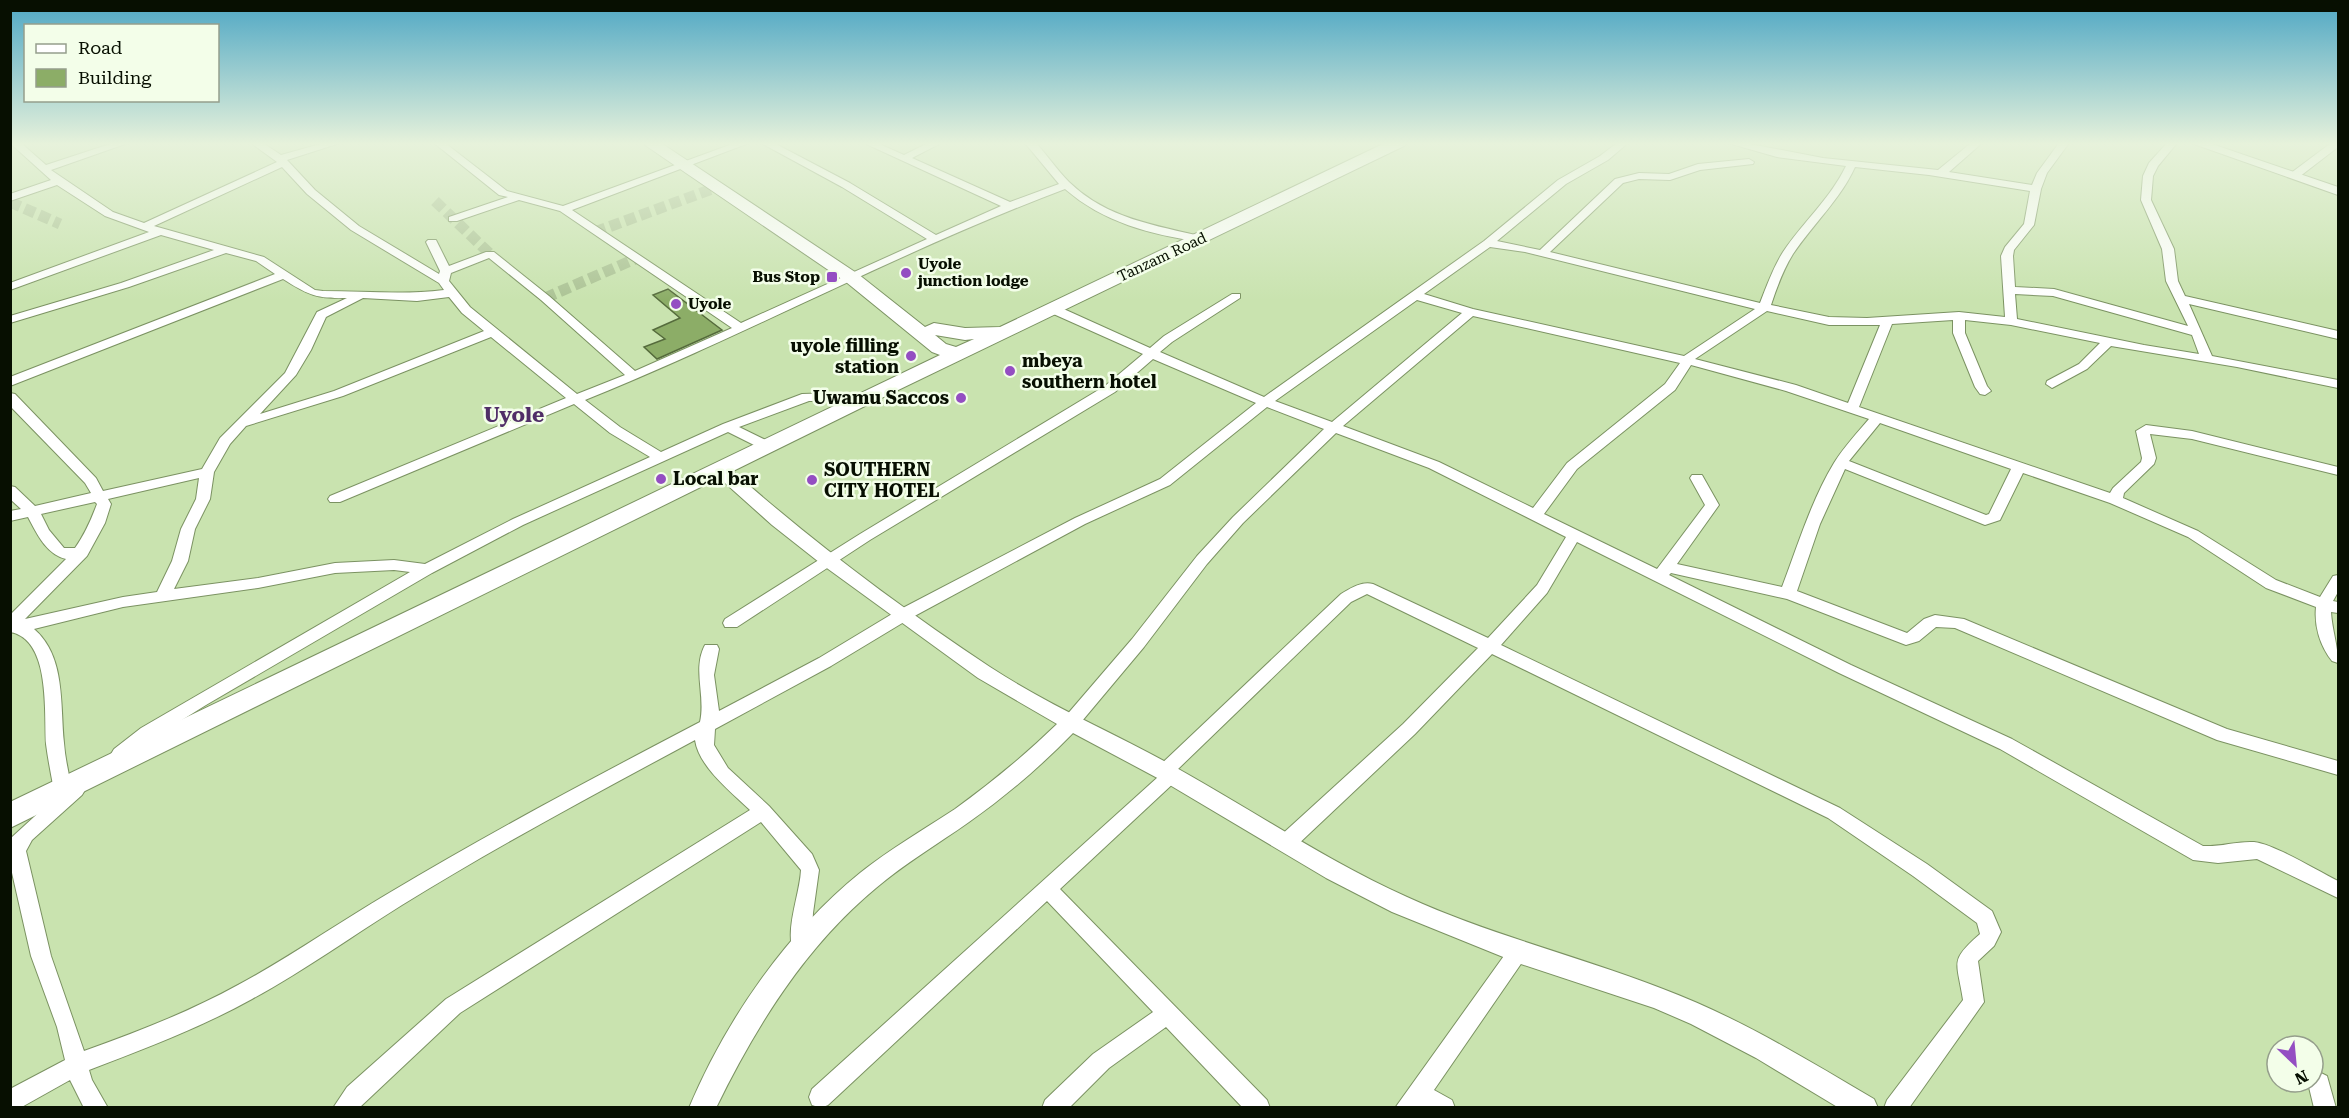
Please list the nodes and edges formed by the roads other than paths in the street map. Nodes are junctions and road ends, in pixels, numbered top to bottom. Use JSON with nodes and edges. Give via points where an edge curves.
{"nodes":[{"id":1,"x":80,"y":195,"type":"edge"},
{"id":2,"x":211,"y":195,"type":"edge"},
{"id":3,"x":315,"y":195,"type":"edge"},
{"id":4,"x":511,"y":195,"type":"edge"},
{"id":5,"x":601,"y":195,"type":"edge"},
{"id":6,"x":728,"y":195,"type":"edge"},
{"id":7,"x":863,"y":195,"type":"edge"},
{"id":8,"x":986,"y":195,"type":"edge"},
{"id":9,"x":1039,"y":195,"type":"edge"},
{"id":10,"x":1079,"y":195,"type":"edge"},
{"id":11,"x":1290,"y":195,"type":"edge"},
{"id":12,"x":1546,"y":195,"type":"edge"},
{"id":13,"x":1603,"y":195,"type":"edge"},
{"id":14,"x":1835,"y":195,"type":"edge"},
{"id":15,"x":2035,"y":195,"type":"edge"},
{"id":16,"x":2146,"y":195,"type":"edge"},
{"id":17,"x":516,"y":198,"type":"junction"},
{"id":18,"x":1010,"y":206,"type":"junction"},
{"id":19,"x":564,"y":208,"type":"junction"},
{"id":20,"x":453,"y":219,"type":"dead end"},
{"id":21,"x":144,"y":227,"type":"junction"},
{"id":22,"x":161,"y":231,"type":"junction"},
{"id":23,"x":1200,"y":239,"type":"junction"},
{"id":24,"x":936,"y":240,"type":"junction"},
{"id":25,"x":432,"y":242,"type":"dead end"},
{"id":26,"x":1488,"y":243,"type":"junction"},
{"id":27,"x":226,"y":249,"type":"junction"},
{"id":28,"x":1543,"y":253,"type":"junction"},
{"id":29,"x":282,"y":275,"type":"junction"},
{"id":30,"x":444,"y":276,"type":"junction"},
{"id":31,"x":852,"y":278,"type":"junction"},
{"id":32,"x":10,"y":287,"type":"edge"},
{"id":33,"x":2010,"y":290,"type":"junction"},
{"id":34,"x":452,"y":293,"type":"junction"},
{"id":35,"x":363,"y":295,"type":"junction"},
{"id":36,"x":1414,"y":295,"type":"junction"},
{"id":37,"x":1236,"y":296,"type":"dead end"},
{"id":38,"x":2179,"y":298,"type":"junction"},
{"id":39,"x":1764,"y":308,"type":"junction"},
{"id":40,"x":1053,"y":309,"type":"junction"},
{"id":41,"x":1471,"y":312,"type":"junction"},
{"id":42,"x":1959,"y":316,"type":"junction"},
{"id":43,"x":10,"y":320,"type":"edge"},
{"id":44,"x":1888,"y":320,"type":"junction"},
{"id":45,"x":2011,"y":321,"type":"junction"},
{"id":46,"x":1020,"y":325,"type":"junction"},
{"id":47,"x":742,"y":329,"type":"junction"},
{"id":48,"x":493,"y":332,"type":"junction"},
{"id":49,"x":2196,"y":332,"type":"junction"},
{"id":50,"x":930,"y":333,"type":"junction"},
{"id":51,"x":2338,"y":335,"type":"edge"},
{"id":52,"x":2108,"y":341,"type":"junction"},
{"id":53,"x":962,"y":353,"type":"junction"},
{"id":54,"x":1151,"y":353,"type":"junction"},
{"id":55,"x":2207,"y":358,"type":"junction"},
{"id":56,"x":1687,"y":361,"type":"junction"},
{"id":57,"x":633,"y":376,"type":"junction"},
{"id":58,"x":10,"y":381,"type":"edge"},
{"id":59,"x":901,"y":381,"type":"junction"},
{"id":60,"x":2052,"y":384,"type":"dead end"},
{"id":61,"x":2338,"y":384,"type":"edge"},
{"id":62,"x":1985,"y":391,"type":"dead end"},
{"id":63,"x":10,"y":397,"type":"edge"},
{"id":64,"x":576,"y":399,"type":"junction"},
{"id":65,"x":858,"y":402,"type":"junction"},
{"id":66,"x":1266,"y":402,"type":"junction"},
{"id":67,"x":1852,"y":409,"type":"junction"},
{"id":68,"x":1877,"y":418,"type":"junction"},
{"id":69,"x":242,"y":422,"type":"junction"},
{"id":70,"x":728,"y":428,"type":"junction"},
{"id":71,"x":1333,"y":428,"type":"junction"},
{"id":72,"x":769,"y":447,"type":"junction"},
{"id":73,"x":661,"y":458,"type":"junction"},
{"id":74,"x":1841,"y":463,"type":"junction"},
{"id":75,"x":2019,"y":467,"type":"junction"},
{"id":76,"x":721,"y":470,"type":"junction"},
{"id":77,"x":207,"y":471,"type":"junction"},
{"id":78,"x":2338,"y":471,"type":"edge"},
{"id":79,"x":1697,"y":478,"type":"dead end"},
{"id":80,"x":10,"y":490,"type":"edge"},
{"id":81,"x":98,"y":496,"type":"junction"},
{"id":82,"x":335,"y":499,"type":"dead end"},
{"id":83,"x":2115,"y":500,"type":"junction"},
{"id":84,"x":32,"y":512,"type":"junction"},
{"id":85,"x":1536,"y":514,"type":"junction"},
{"id":86,"x":10,"y":516,"type":"edge"},
{"id":87,"x":1575,"y":534,"type":"junction"},
{"id":88,"x":82,"y":552,"type":"junction"},
{"id":89,"x":830,"y":562,"type":"junction"},
{"id":90,"x":427,"y":569,"type":"junction"},
{"id":91,"x":1664,"y":572,"type":"junction"},
{"id":92,"x":2338,"y":580,"type":"edge"},
{"id":93,"x":1790,"y":594,"type":"junction"},
{"id":94,"x":163,"y":596,"type":"junction"},
{"id":95,"x":2331,"y":606,"type":"edge"},
{"id":96,"x":903,"y":615,"type":"junction"},
{"id":97,"x":731,"y":623,"type":"dead end"},
{"id":98,"x":14,"y":627,"type":"edge"},
{"id":99,"x":1490,"y":646,"type":"junction"},
{"id":100,"x":711,"y":649,"type":"dead end"},
{"id":101,"x":2338,"y":657,"type":"edge"},
{"id":102,"x":1071,"y":722,"type":"junction"},
{"id":103,"x":706,"y":727,"type":"junction"},
{"id":104,"x":2338,"y":768,"type":"edge"},
{"id":105,"x":1168,"y":773,"type":"junction"},
{"id":106,"x":99,"y":774,"type":"junction"},
{"id":107,"x":63,"y":790,"type":"junction"},
{"id":108,"x":763,"y":811,"type":"junction"},
{"id":109,"x":10,"y":816,"type":"edge"},
{"id":110,"x":1286,"y":843,"type":"junction"},
{"id":111,"x":1047,"y":888,"type":"junction"},
{"id":112,"x":2338,"y":890,"type":"edge"},
{"id":113,"x":801,"y":947,"type":"junction"},
{"id":114,"x":1518,"y":952,"type":"junction"},
{"id":115,"x":1167,"y":1014,"type":"junction"},
{"id":116,"x":78,"y":1064,"type":"junction"},
{"id":117,"x":820,"y":1097,"type":"dead end"},
{"id":118,"x":1413,"y":1100,"type":"edge"},
{"id":119,"x":10,"y":1101,"type":"edge"},
{"id":120,"x":97,"y":1107,"type":"edge"},
{"id":121,"x":344,"y":1107,"type":"edge"},
{"id":122,"x":702,"y":1107,"type":"edge"},
{"id":123,"x":1053,"y":1107,"type":"edge"},
{"id":124,"x":1259,"y":1107,"type":"edge"},
{"id":125,"x":1444,"y":1107,"type":"edge"},
{"id":126,"x":1865,"y":1107,"type":"edge"},
{"id":127,"x":1894,"y":1107,"type":"edge"}],
"edges":[{"from":1,"to":21,"type":"street","via":[[109,214]]},
{"from":2,"to":21,"type":"street"},
{"from":3,"to":30,"type":"street","via":[[355,228]]},
{"from":4,"to":17,"type":"street"},
{"from":5,"to":19,"type":"street"},
{"from":6,"to":31,"type":"highway"},
{"from":7,"to":24,"type":"street"},
{"from":8,"to":18,"type":"street"},
{"from":9,"to":18,"type":"street"},
{"from":10,"to":23,"type":"street","via":[[1112,218]]},
{"from":11,"to":23,"type":"highway","name":"Tanzam Road"},
{"from":12,"to":26,"type":"street"},
{"from":13,"to":28,"type":"street"},
{"from":14,"to":39,"type":"street","via":[[1789,252]]},
{"from":15,"to":33,"type":"street","via":[[2029,225],[2007,256]]},
{"from":16,"to":38,"type":"street","via":[[2157,231],[2168,249],[2172,281]]},
{"from":17,"to":19,"type":"street"},
{"from":17,"to":20,"type":"street"},
{"from":18,"to":24,"type":"street"},
{"from":19,"to":47,"type":"street"},
{"from":21,"to":22,"type":"street"},
{"from":22,"to":27,"type":"street"},
{"from":22,"to":32,"type":"street"},
{"from":23,"to":40,"type":"highway","name":"Tanzam Road"},
{"from":24,"to":31,"type":"street"},
{"from":25,"to":30,"type":"street"},
{"from":26,"to":28,"type":"street"},
{"from":26,"to":36,"type":"street"},
{"from":27,"to":29,"type":"street","via":[[260,259]]},
{"from":27,"to":43,"type":"street"},
{"from":28,"to":39,"type":"street"},
{"from":29,"to":35,"type":"street","via":[[317,294]]},
{"from":29,"to":58,"type":"street"},
{"from":30,"to":34,"type":"street"},
{"from":30,"to":57,"type":"street","via":[[490,254]]},
{"from":31,"to":47,"type":"street"},
{"from":31,"to":50,"type":"highway"},
{"from":33,"to":45,"type":"street"},
{"from":33,"to":49,"type":"street","via":[[2054,293]]},
{"from":34,"to":35,"type":"street","via":[[424,297]]},
{"from":34,"to":48,"type":"street"},
{"from":35,"to":69,"type":"street","via":[[321,315],[290,375]]},
{"from":36,"to":41,"type":"street"},
{"from":36,"to":66,"type":"street"},
{"from":37,"to":54,"type":"street"},
{"from":38,"to":49,"type":"street"},
{"from":38,"to":51,"type":"street"},
{"from":39,"to":44,"type":"street","via":[[1839,322]]},
{"from":39,"to":56,"type":"street","via":[[1696,351]]},
{"from":40,"to":46,"type":"highway","name":"Tanzam Road"},
{"from":40,"to":54,"type":"street"},
{"from":41,"to":56,"type":"street"},
{"from":41,"to":71,"type":"street"},
{"from":42,"to":44,"type":"street"},
{"from":42,"to":45,"type":"street"},
{"from":42,"to":62,"type":"street","via":[[1959,333]]},
{"from":44,"to":67,"type":"street"},
{"from":45,"to":52,"type":"street"},
{"from":46,"to":50,"type":"highway","via":[[972,334]]},
{"from":46,"to":53,"type":"highway","name":"Tanzam Road"},
{"from":47,"to":57,"type":"street"},
{"from":48,"to":64,"type":"street"},
{"from":48,"to":69,"type":"street","via":[[335,394]]},
{"from":49,"to":55,"type":"street"},
{"from":50,"to":53,"type":"highway","via":[[939,348]]},
{"from":50,"to":59,"type":"highway","via":[[919,364]]},
{"from":52,"to":55,"type":"street"},
{"from":52,"to":60,"type":"street","via":[[2093,361]]},
{"from":53,"to":59,"type":"highway","name":"Tanzam Road"},
{"from":54,"to":66,"type":"street"},
{"from":54,"to":89,"type":"street","via":[[1110,389]]},
{"from":55,"to":61,"type":"street"},
{"from":56,"to":67,"type":"street","via":[[1791,388]]},
{"from":56,"to":85,"type":"street","via":[[1670,387],[1572,466]]},
{"from":57,"to":64,"type":"street"},
{"from":59,"to":65,"type":"highway","name":"Tanzam Road"},
{"from":63,"to":81,"type":"street","via":[[91,482]]},
{"from":64,"to":73,"type":"street","via":[[615,430]]},
{"from":64,"to":82,"type":"street"},
{"from":65,"to":70,"type":"street","via":[[807,397]]},
{"from":65,"to":72,"type":"highway","name":"Tanzam Road"},
{"from":66,"to":71,"type":"street"},
{"from":66,"to":96,"type":"street","via":[[1165,482],[1080,521]]},
{"from":67,"to":68,"type":"street"},
{"from":68,"to":74,"type":"street"},
{"from":68,"to":75,"type":"street"},
{"from":69,"to":77,"type":"street"},
{"from":70,"to":72,"type":"street"},
{"from":70,"to":73,"type":"street"},
{"from":71,"to":85,"type":"street","via":[[1434,465]]},
{"from":71,"to":102,"type":"street","via":[[1216,544]]},
{"from":72,"to":76,"type":"highway","name":"Tanzam Road"},
{"from":73,"to":90,"type":"street","via":[[510,526]]},
{"from":74,"to":75,"type":"street","via":[[1985,520],[1995,517]]},
{"from":74,"to":93,"type":"street","via":[[1809,533]]},
{"from":75,"to":83,"type":"street"},
{"from":76,"to":89,"type":"street"},
{"from":76,"to":106,"type":"highway","name":"Tanzam Road"},
{"from":77,"to":81,"type":"street"},
{"from":77,"to":94,"type":"street","via":[[203,499]]},
{"from":78,"to":83,"type":"street","via":[[2192,435],[2146,429],[2143,431],[2147,464],[2118,491]]},
{"from":79,"to":91,"type":"street","via":[[1712,505]]},
{"from":80,"to":84,"type":"street"},
{"from":81,"to":84,"type":"street"},
{"from":81,"to":88,"type":"street","via":[[104,504]]},
{"from":83,"to":95,"type":"street","via":[[2193,534],[2271,584]]},
{"from":84,"to":86,"type":"street"},
{"from":84,"to":88,"type":"street","via":[[59,552]]},
{"from":85,"to":87,"type":"street"},
{"from":87,"to":91,"type":"street"},
{"from":87,"to":99,"type":"street","via":[[1542,589]]},
{"from":88,"to":98,"type":"street"},
{"from":89,"to":96,"type":"street"},
{"from":89,"to":97,"type":"street"},
{"from":90,"to":94,"type":"street","via":[[394,565],[335,568]]},
{"from":90,"to":106,"type":"street","via":[[170,718]]},
{"from":91,"to":93,"type":"street"},
{"from":91,"to":112,"type":"street","via":[[1834,663],[2006,744],[2200,854],[2261,852]]},
{"from":92,"to":95,"type":"street"},
{"from":93,"to":104,"type":"street","via":[[1906,639],[1912,639],[1933,620],[1958,623],[2223,735]]},
{"from":94,"to":98,"type":"street","via":[[99,606]]},
{"from":95,"to":101,"type":"street","via":[[2325,629]]},
{"from":96,"to":102,"type":"street","via":[[994,678]]},
{"from":96,"to":103,"type":"street"},
{"from":98,"to":107,"type":"street","via":[[34,635],[45,660]]},
{"from":99,"to":105,"type":"street","via":[[1368,588],[1360,590],[1346,598]]},
{"from":99,"to":110,"type":"street"},
{"from":99,"to":127,"type":"street","via":[[1834,813],[1985,917],[1991,932],[1967,958],[1974,1002]]},
{"from":100,"to":103,"type":"street","via":[[706,675],[711,709]]},
{"from":102,"to":105,"type":"street"},
{"from":102,"to":113,"type":"street","via":[[975,807],[867,881]]},
{"from":103,"to":108,"type":"street","via":[[704,739],[711,758]]},
{"from":103,"to":116,"type":"street","via":[[447,868],[244,993],[168,1030]]},
{"from":105,"to":110,"type":"street"},
{"from":105,"to":111,"type":"street"},
{"from":106,"to":107,"type":"highway","name":"Tanzam Road"},
{"from":106,"to":116,"type":"street","via":[[25,835],[17,851],[41,956]]},
{"from":107,"to":109,"type":"highway","name":"Tanzam Road"},
{"from":108,"to":113,"type":"street","via":[[806,860],[810,870]]},
{"from":108,"to":121,"type":"street","via":[[453,1006]]},
{"from":110,"to":114,"type":"street","via":[[1392,901]]},
{"from":111,"to":115,"type":"street"},
{"from":111,"to":117,"type":"street"},
{"from":113,"to":122,"type":"street","via":[[735,1042]]},
{"from":114,"to":118,"type":"street"},
{"from":114,"to":126,"type":"street","via":[[1658,998],[1700,1016]]},
{"from":115,"to":123,"type":"street","via":[[1101,1061]]},
{"from":115,"to":124,"type":"street"},
{"from":116,"to":119,"type":"street"},
{"from":116,"to":120,"type":"street","via":[[82,1084]]},
{"from":118,"to":125,"type":"street"}]}
